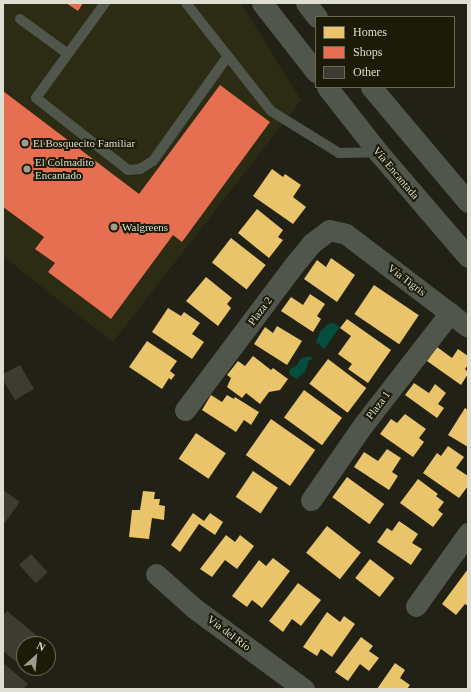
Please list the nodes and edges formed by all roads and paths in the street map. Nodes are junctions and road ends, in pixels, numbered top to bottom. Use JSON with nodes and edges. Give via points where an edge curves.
{"nodes":[{"id":1,"x":105,"y":3,"type":"edge"},
{"id":2,"x":186,"y":3,"type":"edge"},
{"id":3,"x":262,"y":3,"type":"edge"},
{"id":4,"x":306,"y":3,"type":"edge"},
{"id":5,"x":316,"y":16,"type":"edge"},
{"id":6,"x":20,"y":19,"type":"dead end"},
{"id":7,"x":68,"y":54,"type":"junction"},
{"id":8,"x":228,"y":56,"type":"junction"},
{"id":9,"x":315,"y":71,"type":"edge"},
{"id":10,"x":328,"y":88,"type":"edge"},
{"id":11,"x":372,"y":88,"type":"edge"},
{"id":12,"x":378,"y":152,"type":"junction"},
{"id":13,"x":468,"y":202,"type":"edge"},
{"id":14,"x":346,"y":234,"type":"joint"},
{"id":15,"x":468,"y":257,"type":"edge"},
{"id":16,"x":450,"y":313,"type":"junction"},
{"id":17,"x":468,"y":327,"type":"edge"},
{"id":18,"x":185,"y":410,"type":"dead end"},
{"id":19,"x":311,"y":500,"type":"dead end"},
{"id":20,"x":467,"y":536,"type":"edge"},
{"id":21,"x":156,"y":574,"type":"dead end"},
{"id":22,"x":416,"y":606,"type":"dead end"},
{"id":23,"x":304,"y":689,"type":"edge"}],
"edges":[{"from":1,"to":7,"type":"lane"},
{"from":2,"to":8,"type":"lane"},
{"from":3,"to":9,"type":"street"},
{"from":4,"to":5,"type":"street"},
{"from":6,"to":7,"type":"lane"},
{"from":7,"to":8,"type":"lane","via":[[36,98],[128,170],[140,169],[153,161]]},
{"from":8,"to":12,"type":"lane","via":[[271,111],[339,154]]},
{"from":10,"to":12,"type":"street","name":"Vía Encantada"},
{"from":11,"to":13,"type":"street"},
{"from":12,"to":15,"type":"street","name":"Vía Encantada"},
{"from":14,"to":16,"type":"street","name":"Vía Tigris"},
{"from":14,"to":18,"type":"street","name":"Plaza 2","via":[[329,230],[312,243]]},
{"from":16,"to":17,"type":"street","name":"Vía Tigris"},
{"from":16,"to":19,"type":"street","name":"Plaza 1","via":[[363,425]]},
{"from":20,"to":22,"type":"street"},
{"from":21,"to":23,"type":"street","name":"Vía del Río","via":[[194,608]]}]}
